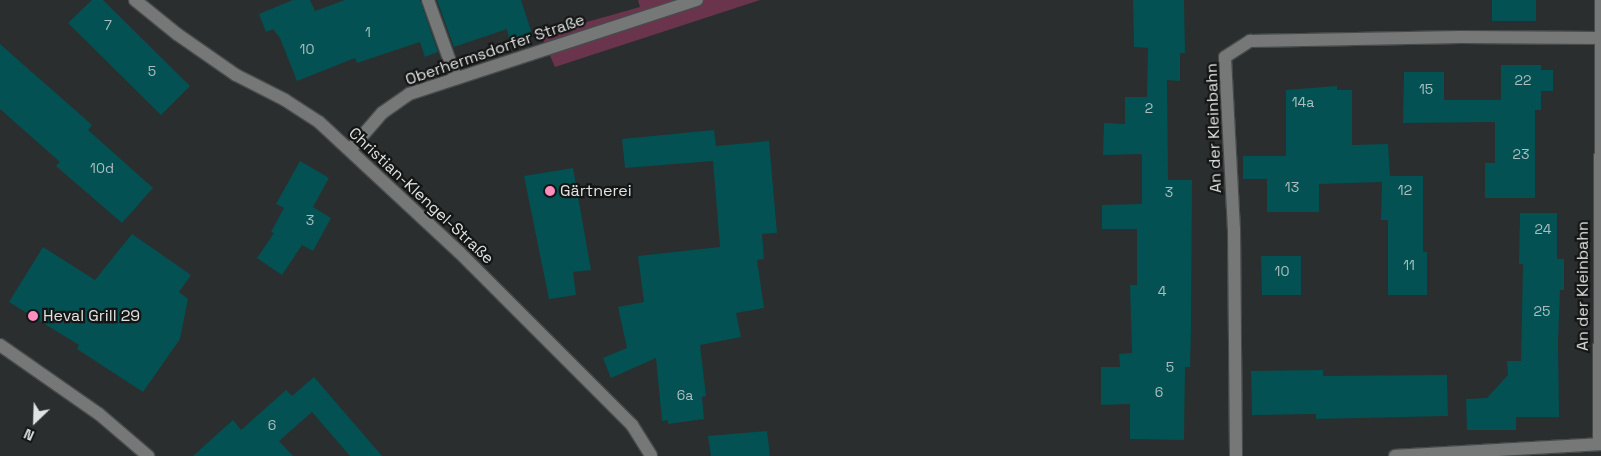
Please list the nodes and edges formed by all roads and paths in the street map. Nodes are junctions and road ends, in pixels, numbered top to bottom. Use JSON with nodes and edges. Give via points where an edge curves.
{"nodes":[{"id":1,"x":135,"y":0,"type":"edge"},
{"id":2,"x":428,"y":0,"type":"edge"},
{"id":3,"x":697,"y":0,"type":"edge"},
{"id":4,"x":1601,"y":0,"type":"edge"},
{"id":5,"x":662,"y":5,"type":"edge"},
{"id":6,"x":1600,"y":38,"type":"edge"},
{"id":7,"x":456,"y":78,"type":"junction"},
{"id":8,"x":350,"y":150,"type":"junction"},
{"id":9,"x":0,"y":345,"type":"edge"},
{"id":10,"x":1593,"y":447,"type":"edge"},
{"id":11,"x":148,"y":456,"type":"edge"},
{"id":12,"x":651,"y":456,"type":"edge"},
{"id":13,"x":1236,"y":456,"type":"edge"},
{"id":14,"x":1395,"y":456,"type":"edge"}],
"edges":[{"from":1,"to":8,"type":"street","name":"Christian-Klengel-Straße","via":[[236,75],[319,122]]},
{"from":2,"to":7,"type":"street"},
{"from":3,"to":5,"type":"street","name":"Oberhermsdorfer Straße"},
{"from":4,"to":6,"type":"street","name":"An der Kleinbahn"},
{"from":5,"to":7,"type":"street","name":"Oberhermsdorfer Straße"},
{"from":6,"to":10,"type":"street","name":"An der Kleinbahn"},
{"from":6,"to":13,"type":"street","name":"An der Kleinbahn","via":[[1461,37],[1250,42],[1224,58],[1234,230]]},
{"from":7,"to":8,"type":"street","name":"Oberhermsdorfer Straße","via":[[409,94],[382,113]]},
{"from":8,"to":12,"type":"street","name":"Christian-Klengel-Straße","via":[[459,252],[632,425]]},
{"from":9,"to":11,"type":"street","via":[[99,414]]},
{"from":10,"to":14,"type":"street","name":"An der Kleinbahn"}]}
